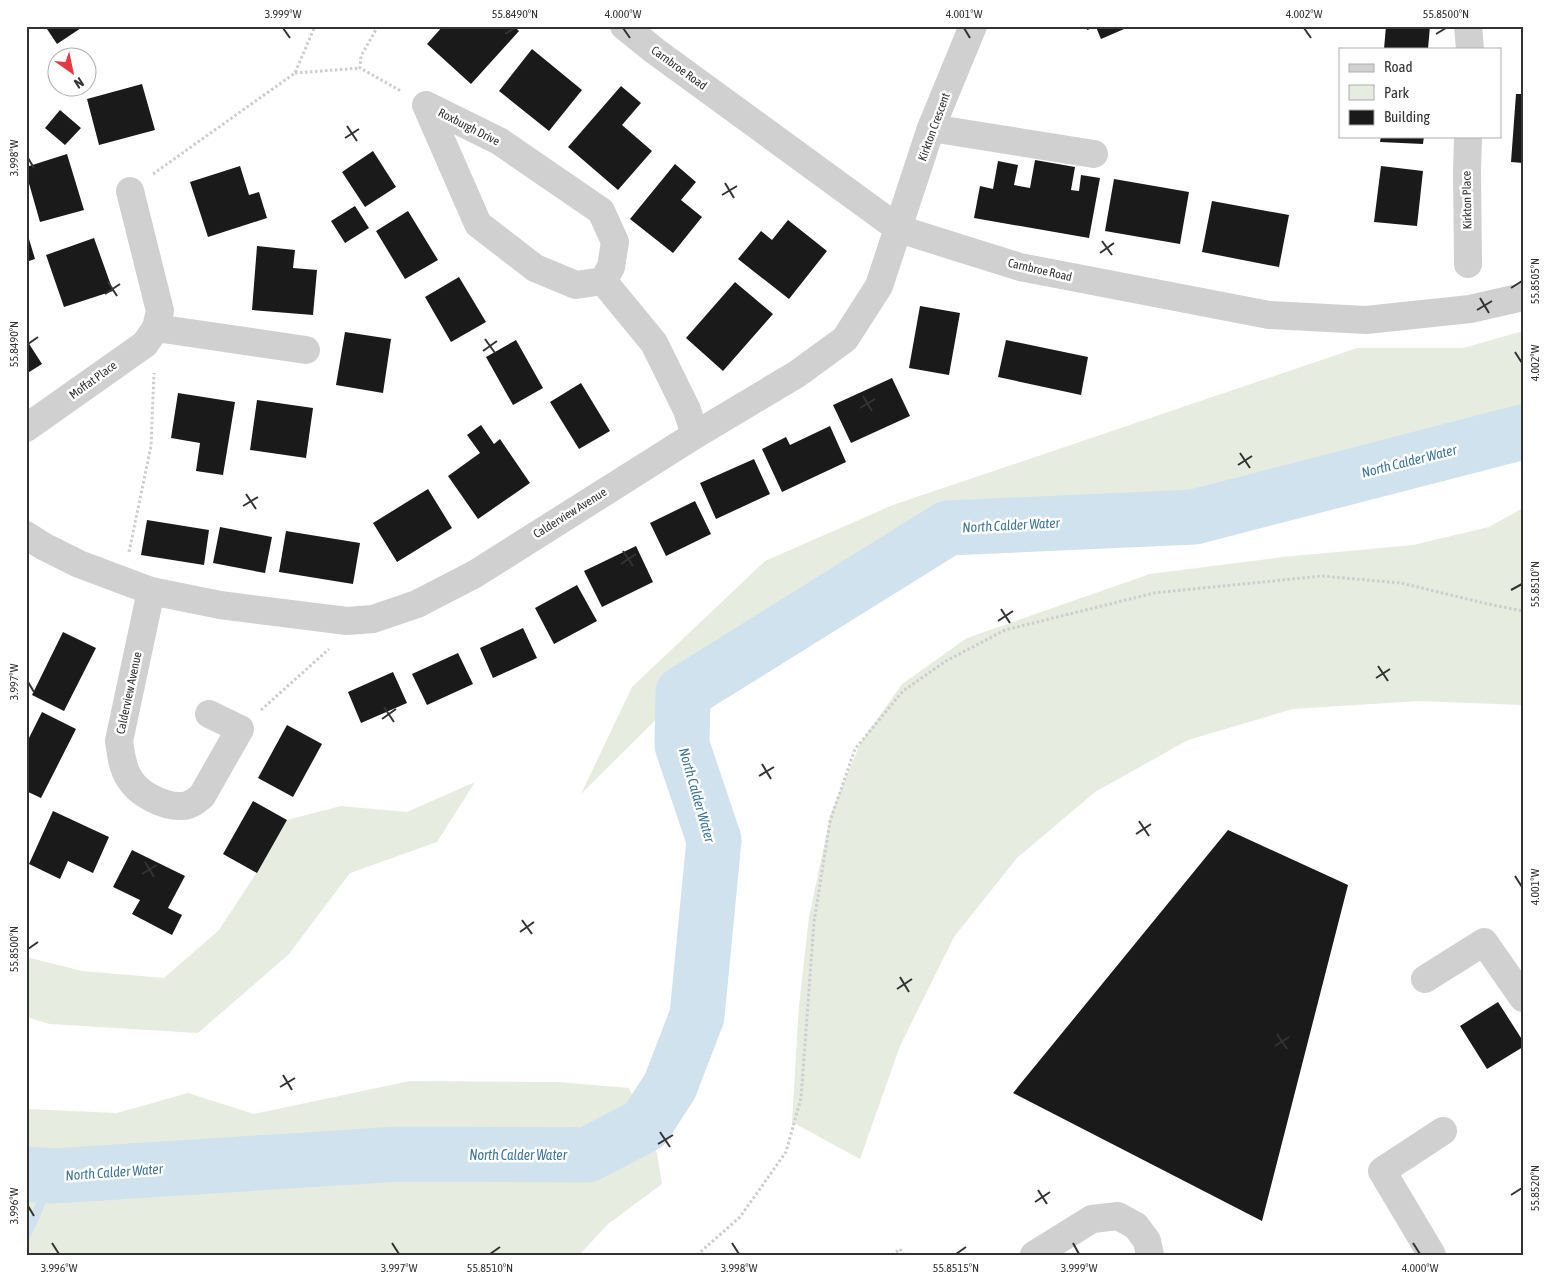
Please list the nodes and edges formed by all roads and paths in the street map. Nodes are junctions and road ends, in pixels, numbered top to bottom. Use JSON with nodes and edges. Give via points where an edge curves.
{"nodes":[{"id":1,"x":315,"y":26,"type":"edge"},
{"id":2,"x":378,"y":26,"type":"edge"},
{"id":3,"x":624,"y":26,"type":"edge"},
{"id":4,"x":973,"y":26,"type":"edge"},
{"id":5,"x":1468,"y":26,"type":"edge"},
{"id":6,"x":1470,"y":48,"type":"edge"},
{"id":7,"x":360,"y":68,"type":"junction"},
{"id":8,"x":295,"y":74,"type":"junction"},
{"id":9,"x":426,"y":105,"type":"junction"},
{"id":10,"x":932,"y":128,"type":"junction"},
{"id":11,"x":1468,"y":138,"type":"edge"},
{"id":12,"x":1094,"y":154,"type":"dead end"},
{"id":13,"x":130,"y":191,"type":"joint"},
{"id":14,"x":899,"y":229,"type":"junction"},
{"id":15,"x":1468,"y":264,"type":"dead end"},
{"id":16,"x":603,"y":281,"type":"junction"},
{"id":17,"x":1523,"y":297,"type":"edge"},
{"id":18,"x":156,"y":328,"type":"junction"},
{"id":19,"x":306,"y":350,"type":"dead end"},
{"id":20,"x":26,"y":428,"type":"edge"},
{"id":21,"x":695,"y":435,"type":"junction"},
{"id":22,"x":26,"y":535,"type":"edge"},
{"id":23,"x":121,"y":581,"type":"junction"},
{"id":24,"x":151,"y":591,"type":"junction"},
{"id":25,"x":1523,"y":611,"type":"edge"},
{"id":26,"x":336,"y":644,"type":"dead end"},
{"id":27,"x":209,"y":714,"type":"dead end"},
{"id":28,"x":240,"y":729,"type":"junction"},
{"id":29,"x":1426,"y":979,"type":"dead end"},
{"id":30,"x":1523,"y":998,"type":"edge"},
{"id":31,"x":1443,"y":1131,"type":"dead end"},
{"id":32,"x":697,"y":1255,"type":"edge"},
{"id":33,"x":892,"y":1255,"type":"edge"},
{"id":34,"x":904,"y":1255,"type":"edge"},
{"id":35,"x":1034,"y":1255,"type":"edge"},
{"id":36,"x":1150,"y":1255,"type":"edge"},
{"id":37,"x":1432,"y":1255,"type":"edge"}],
"edges":[{"from":1,"to":8,"type":"path"},
{"from":2,"to":7,"type":"path","via":[[362,56]]},
{"from":3,"to":14,"type":"street","name":"Carnbroe Road"},
{"from":4,"to":10,"type":"street","name":"Kirkton Crescent"},
{"from":5,"to":6,"type":"street"},
{"from":7,"to":8,"type":"path"},
{"from":7,"to":9,"type":"path"},
{"from":8,"to":13,"type":"path"},
{"from":9,"to":16,"type":"street","name":"Roxburgh Drive","via":[[478,224],[535,268],[576,285]]},
{"from":9,"to":16,"type":"street","name":"Roxburgh Drive","via":[[499,141],[601,211],[615,242],[611,267]]},
{"from":10,"to":12,"type":"street"},
{"from":10,"to":14,"type":"street","name":"Kirkton Crescent"},
{"from":11,"to":15,"type":"street","name":"Kirkton Place"},
{"from":13,"to":18,"type":"street","via":[[160,311]]},
{"from":14,"to":17,"type":"street","name":"Carnbroe Road","via":[[1020,267],[1269,316],[1366,320],[1470,309]]},
{"from":14,"to":21,"type":"street","name":"Calderview Avenue","via":[[878,286],[845,339],[797,374]]},
{"from":16,"to":21,"type":"street","via":[[654,343],[687,410]]},
{"from":18,"to":19,"type":"street"},
{"from":18,"to":20,"type":"street","name":"Moffat Place","via":[[145,344]]},
{"from":18,"to":23,"type":"path","via":[[151,446]]},
{"from":21,"to":24,"type":"street","name":"Calderview Avenue","via":[[475,574],[416,604],[373,619],[347,622],[220,605]]},
{"from":22,"to":23,"type":"street","name":"Calderview Avenue","via":[[79,564]]},
{"from":23,"to":24,"type":"street","name":"Calderview Avenue"},
{"from":24,"to":28,"type":"street","name":"Calderview Avenue","via":[[119,741],[129,779],[143,794],[162,803],[182,806],[194,803],[202,796]]},
{"from":25,"to":32,"type":"path","via":[[1401,583],[1321,576],[1154,593],[1005,630],[946,661],[903,691],[855,748],[830,821],[814,922],[801,1098],[786,1152],[740,1217]]},
{"from":26,"to":28,"type":"path"},
{"from":27,"to":28,"type":"street"},
{"from":29,"to":30,"type":"street","via":[[1484,942]]},
{"from":31,"to":37,"type":"street","via":[[1382,1171]]},
{"from":33,"to":34,"type":"path","via":[[900,1249]]},
{"from":35,"to":36,"type":"street","via":[[1092,1219],[1118,1216],[1136,1226],[1147,1241]]}]}
